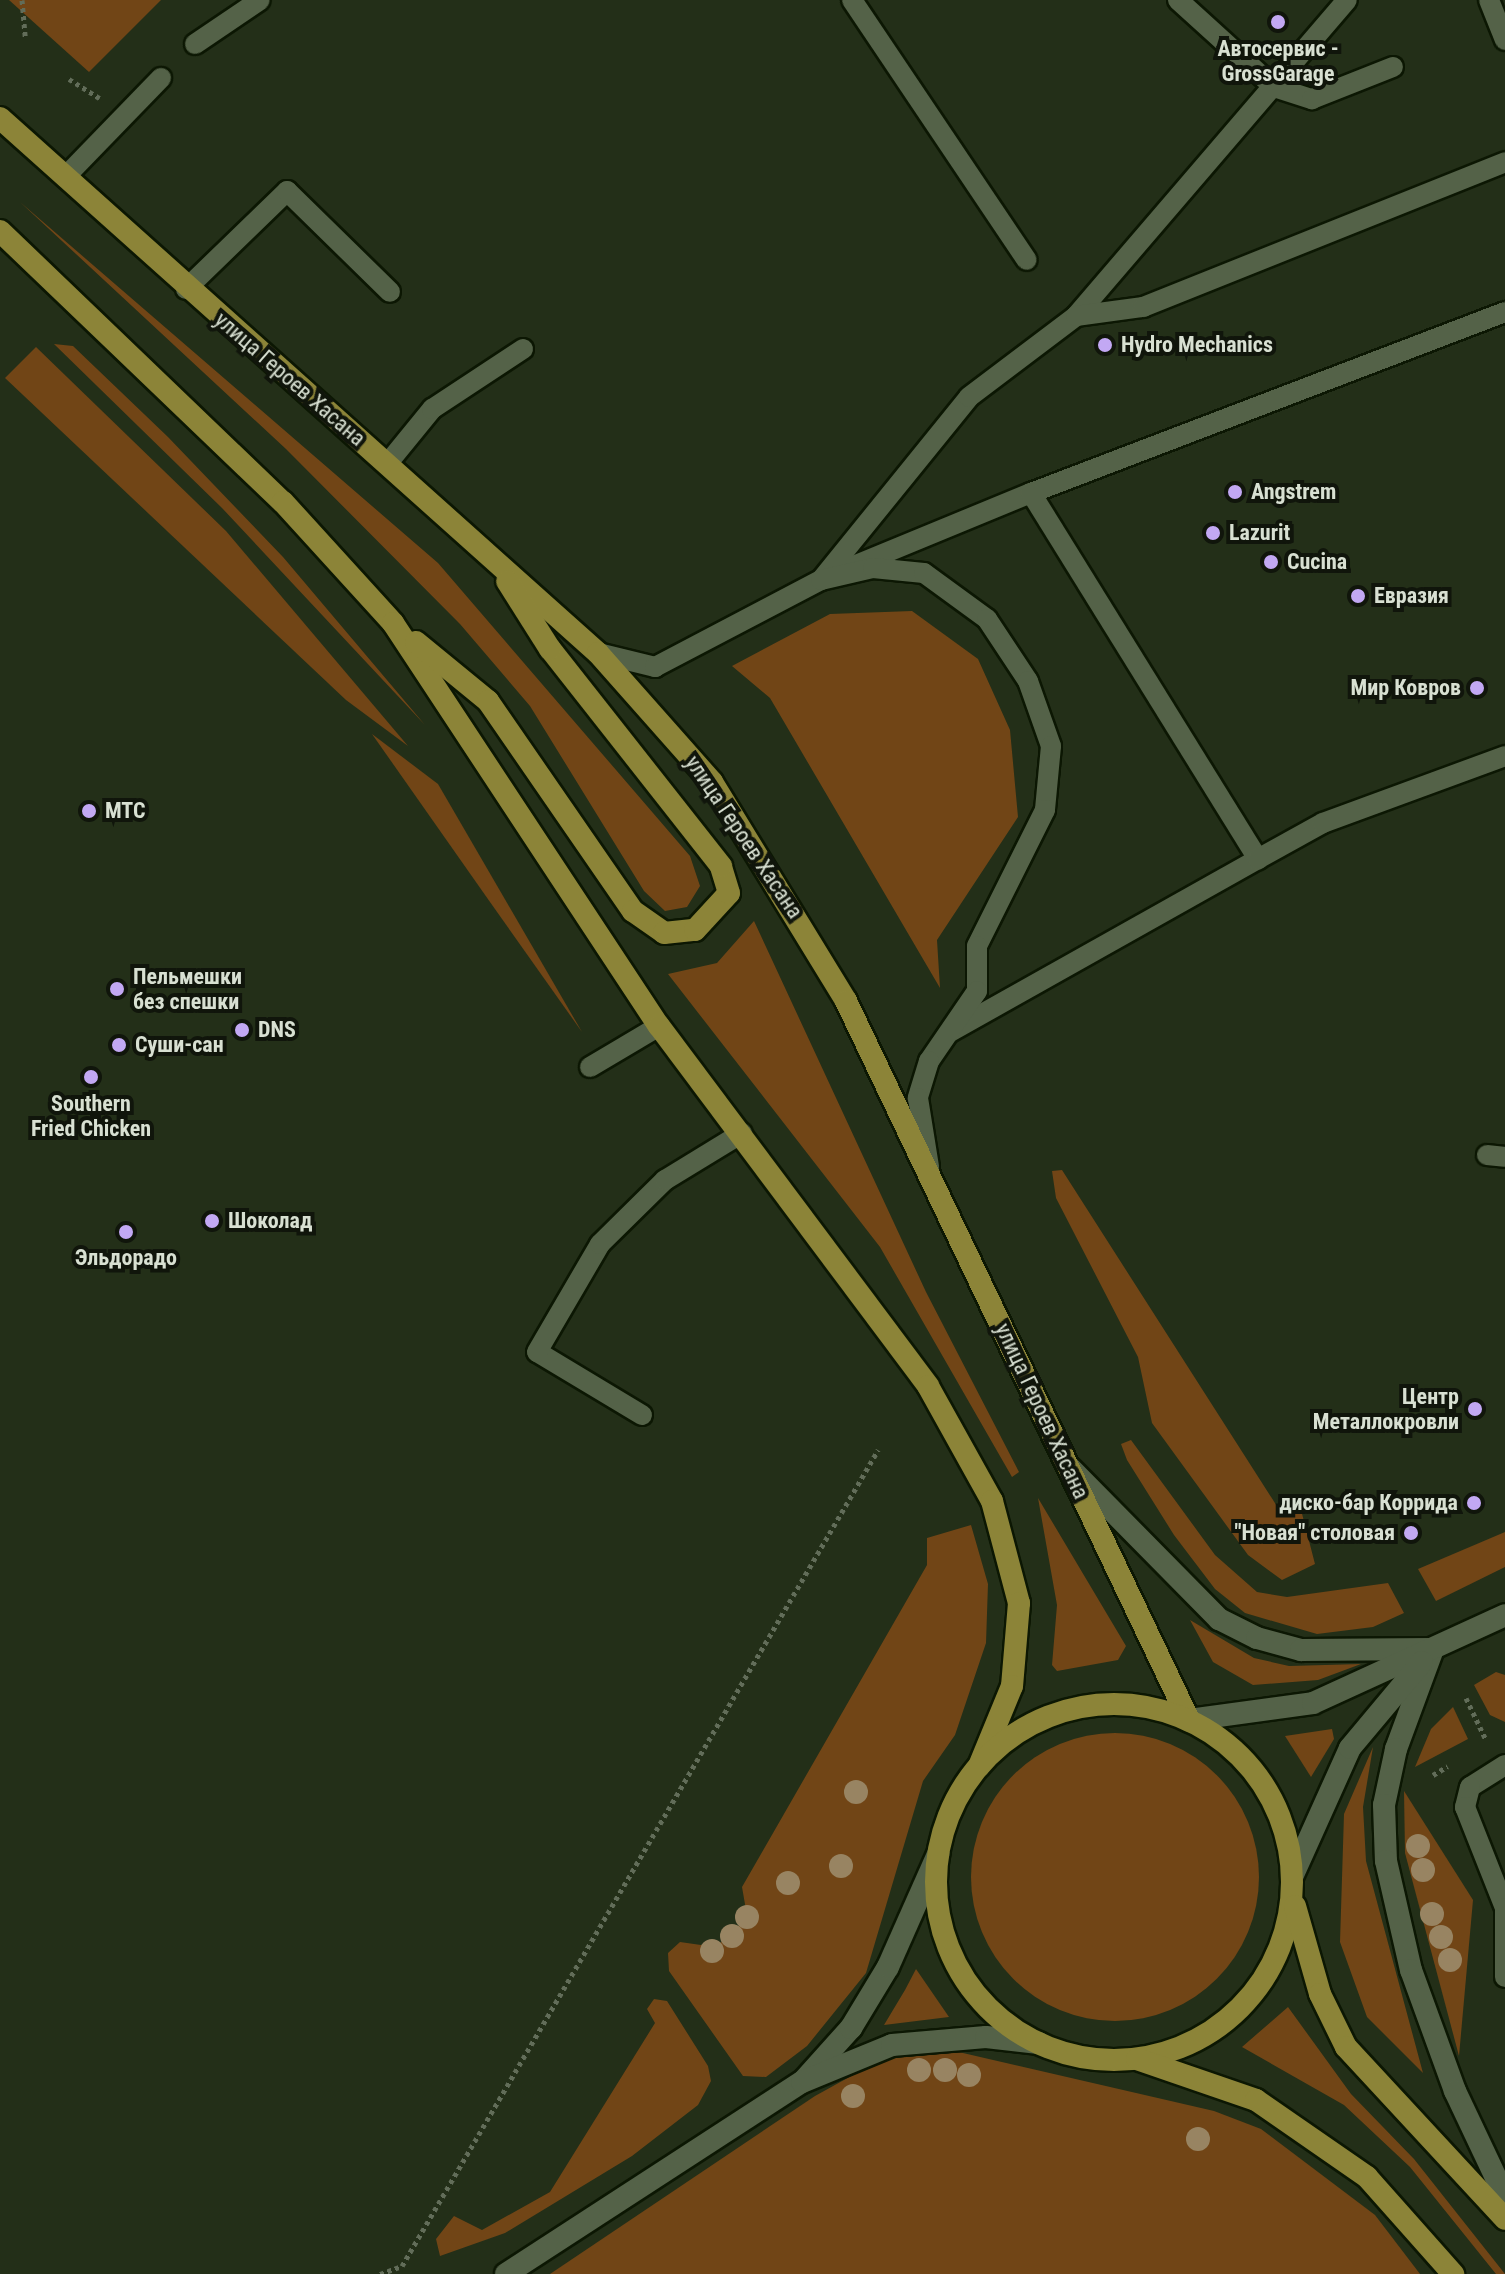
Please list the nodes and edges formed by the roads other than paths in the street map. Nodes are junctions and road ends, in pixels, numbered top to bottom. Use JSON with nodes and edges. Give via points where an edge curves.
{"nodes":[{"id":1,"x":260,"y":0,"type":"edge"},
{"id":2,"x":852,"y":0,"type":"edge"},
{"id":3,"x":1178,"y":0,"type":"edge"},
{"id":4,"x":1347,"y":0,"type":"edge"},
{"id":5,"x":1489,"y":0,"type":"edge"},
{"id":6,"x":1505,"y":40,"type":"edge"},
{"id":7,"x":195,"y":44,"type":"dead end"},
{"id":8,"x":1393,"y":67,"type":"dead end"},
{"id":9,"x":161,"y":78,"type":"dead end"},
{"id":10,"x":1274,"y":87,"type":"junction"},
{"id":11,"x":0,"y":118,"type":"edge"},
{"id":12,"x":1505,"y":162,"type":"edge"},
{"id":13,"x":65,"y":177,"type":"junction"},
{"id":14,"x":0,"y":231,"type":"edge"},
{"id":15,"x":1027,"y":260,"type":"dead end"},
{"id":16,"x":186,"y":289,"type":"junction"},
{"id":17,"x":390,"y":292,"type":"dead end"},
{"id":18,"x":1505,"y":312,"type":"edge"},
{"id":19,"x":1076,"y":316,"type":"junction"},
{"id":20,"x":523,"y":349,"type":"dead end"},
{"id":21,"x":388,"y":463,"type":"junction"},
{"id":22,"x":1031,"y":493,"type":"junction"},
{"id":23,"x":491,"y":554,"type":"junction"},
{"id":24,"x":821,"y":580,"type":"junction"},
{"id":25,"x":393,"y":623,"type":"junction"},
{"id":26,"x":598,"y":653,"type":"junction"},
{"id":27,"x":1505,"y":756,"type":"edge"},
{"id":28,"x":1258,"y":859,"type":"junction"},
{"id":29,"x":659,"y":1026,"type":"junction"},
{"id":30,"x":940,"y":1037,"type":"junction"},
{"id":31,"x":590,"y":1067,"type":"dead end"},
{"id":32,"x":742,"y":1133,"type":"junction"},
{"id":33,"x":930,"y":1173,"type":"junction"},
{"id":34,"x":642,"y":1415,"type":"dead end"},
{"id":35,"x":1067,"y":1465,"type":"junction"},
{"id":36,"x":1505,"y":1615,"type":"edge"},
{"id":37,"x":1433,"y":1649,"type":"junction"},
{"id":38,"x":1189,"y":1720,"type":"junction"},
{"id":39,"x":1505,"y":1765,"type":"edge"},
{"id":40,"x":979,"y":1766,"type":"junction"},
{"id":41,"x":938,"y":1854,"type":"junction"},
{"id":42,"x":1292,"y":1877,"type":"junction"},
{"id":43,"x":1295,"y":1906,"type":"junction"},
{"id":44,"x":1505,"y":1908,"type":"edge"},
{"id":45,"x":1505,"y":1977,"type":"edge"},
{"id":46,"x":1039,"y":2043,"type":"junction"},
{"id":47,"x":1135,"y":2059,"type":"junction"},
{"id":48,"x":802,"y":2082,"type":"junction"},
{"id":49,"x":1505,"y":2197,"type":"edge"},
{"id":50,"x":1505,"y":2219,"type":"edge"},
{"id":51,"x":506,"y":2274,"type":"edge"},
{"id":52,"x":1453,"y":2274,"type":"edge"}],
"edges":[{"from":1,"to":7,"type":"lane"},
{"from":2,"to":15,"type":"lane"},
{"from":3,"to":10,"type":"lane"},
{"from":4,"to":10,"type":"lane"},
{"from":5,"to":6,"type":"lane"},
{"from":8,"to":10,"type":"lane","via":[[1312,99]]},
{"from":9,"to":13,"type":"lane"},
{"from":10,"to":19,"type":"lane"},
{"from":11,"to":13,"type":"main road","name":"улица Героев Хасана"},
{"from":12,"to":19,"type":"lane","via":[[1143,307]]},
{"from":13,"to":16,"type":"main road","name":"улица Героев Хасана"},
{"from":14,"to":25,"type":"main road","via":[[283,502]]},
{"from":16,"to":17,"type":"lane","via":[[287,191]]},
{"from":16,"to":21,"type":"main road","name":"улица Героев Хасана"},
{"from":18,"to":22,"type":"lane"},
{"from":19,"to":24,"type":"lane","via":[[969,397]]},
{"from":20,"to":21,"type":"lane","via":[[432,409]]},
{"from":21,"to":23,"type":"main road","name":"улица Героев Хасана"},
{"from":22,"to":24,"type":"lane"},
{"from":22,"to":28,"type":"lane"},
{"from":23,"to":25,"type":"main road","via":[[550,649],[721,866],[729,893],[695,930],[664,933],[633,911],[488,701]]},
{"from":23,"to":26,"type":"main road","name":"улица Героев Хасана"},
{"from":24,"to":26,"type":"lane","via":[[655,667]]},
{"from":24,"to":30,"type":"lane","via":[[873,568],[924,573],[987,619],[1028,681],[1051,746],[1045,810],[977,946],[977,991]]},
{"from":25,"to":29,"type":"main road"},
{"from":26,"to":33,"type":"main road","name":"улица Героев Хасана","via":[[712,782],[782,888]]},
{"from":27,"to":28,"type":"lane","via":[[1323,823]]},
{"from":28,"to":30,"type":"lane"},
{"from":29,"to":31,"type":"lane"},
{"from":29,"to":32,"type":"main road"},
{"from":30,"to":33,"type":"lane","via":[[918,1098]]},
{"from":32,"to":34,"type":"lane","via":[[665,1180],[600,1244],[537,1352]]},
{"from":32,"to":40,"type":"main road","via":[[928,1386],[997,1514],[1019,1603],[1012,1686]]},
{"from":33,"to":35,"type":"main road","name":"улица Героев Хасана"},
{"from":35,"to":37,"type":"main road","via":[[1219,1619],[1301,1650]]},
{"from":35,"to":38,"type":"main road","name":"улица Героев Хасана"},
{"from":36,"to":37,"type":"main road"},
{"from":37,"to":38,"type":"main road","via":[[1313,1703]]},
{"from":37,"to":42,"type":"main road","via":[[1350,1748]]},
{"from":37,"to":49,"type":"main road","via":[[1396,1749],[1384,1805],[1386,1861],[1411,1970],[1455,2091]]},
{"from":38,"to":40,"type":"main road","via":[[1136,1706],[1093,1705],[1030,1725]]},
{"from":38,"to":42,"type":"main road","via":[[1243,1758],[1263,1784],[1282,1823]]},
{"from":39,"to":44,"type":"lane","via":[[1470,1787],[1465,1807]]},
{"from":40,"to":41,"type":"main road","via":[[951,1813]]},
{"from":41,"to":46,"type":"main road","via":[[940,1920],[965,1980],[986,2006]]},
{"from":41,"to":48,"type":"main road","via":[[888,1967],[851,2028]]},
{"from":42,"to":43,"type":"main road"},
{"from":43,"to":47,"type":"main road","via":[[1268,1971],[1233,2013],[1198,2039]]},
{"from":43,"to":50,"type":"main road","via":[[1320,1994],[1346,2047]]},
{"from":44,"to":45,"type":"lane"},
{"from":46,"to":47,"type":"main road","via":[[1081,2056]]},
{"from":46,"to":48,"type":"main road","via":[[986,2037],[892,2045]]},
{"from":47,"to":52,"type":"main road","via":[[1256,2100],[1367,2177]]},
{"from":48,"to":51,"type":"main road"}]}
